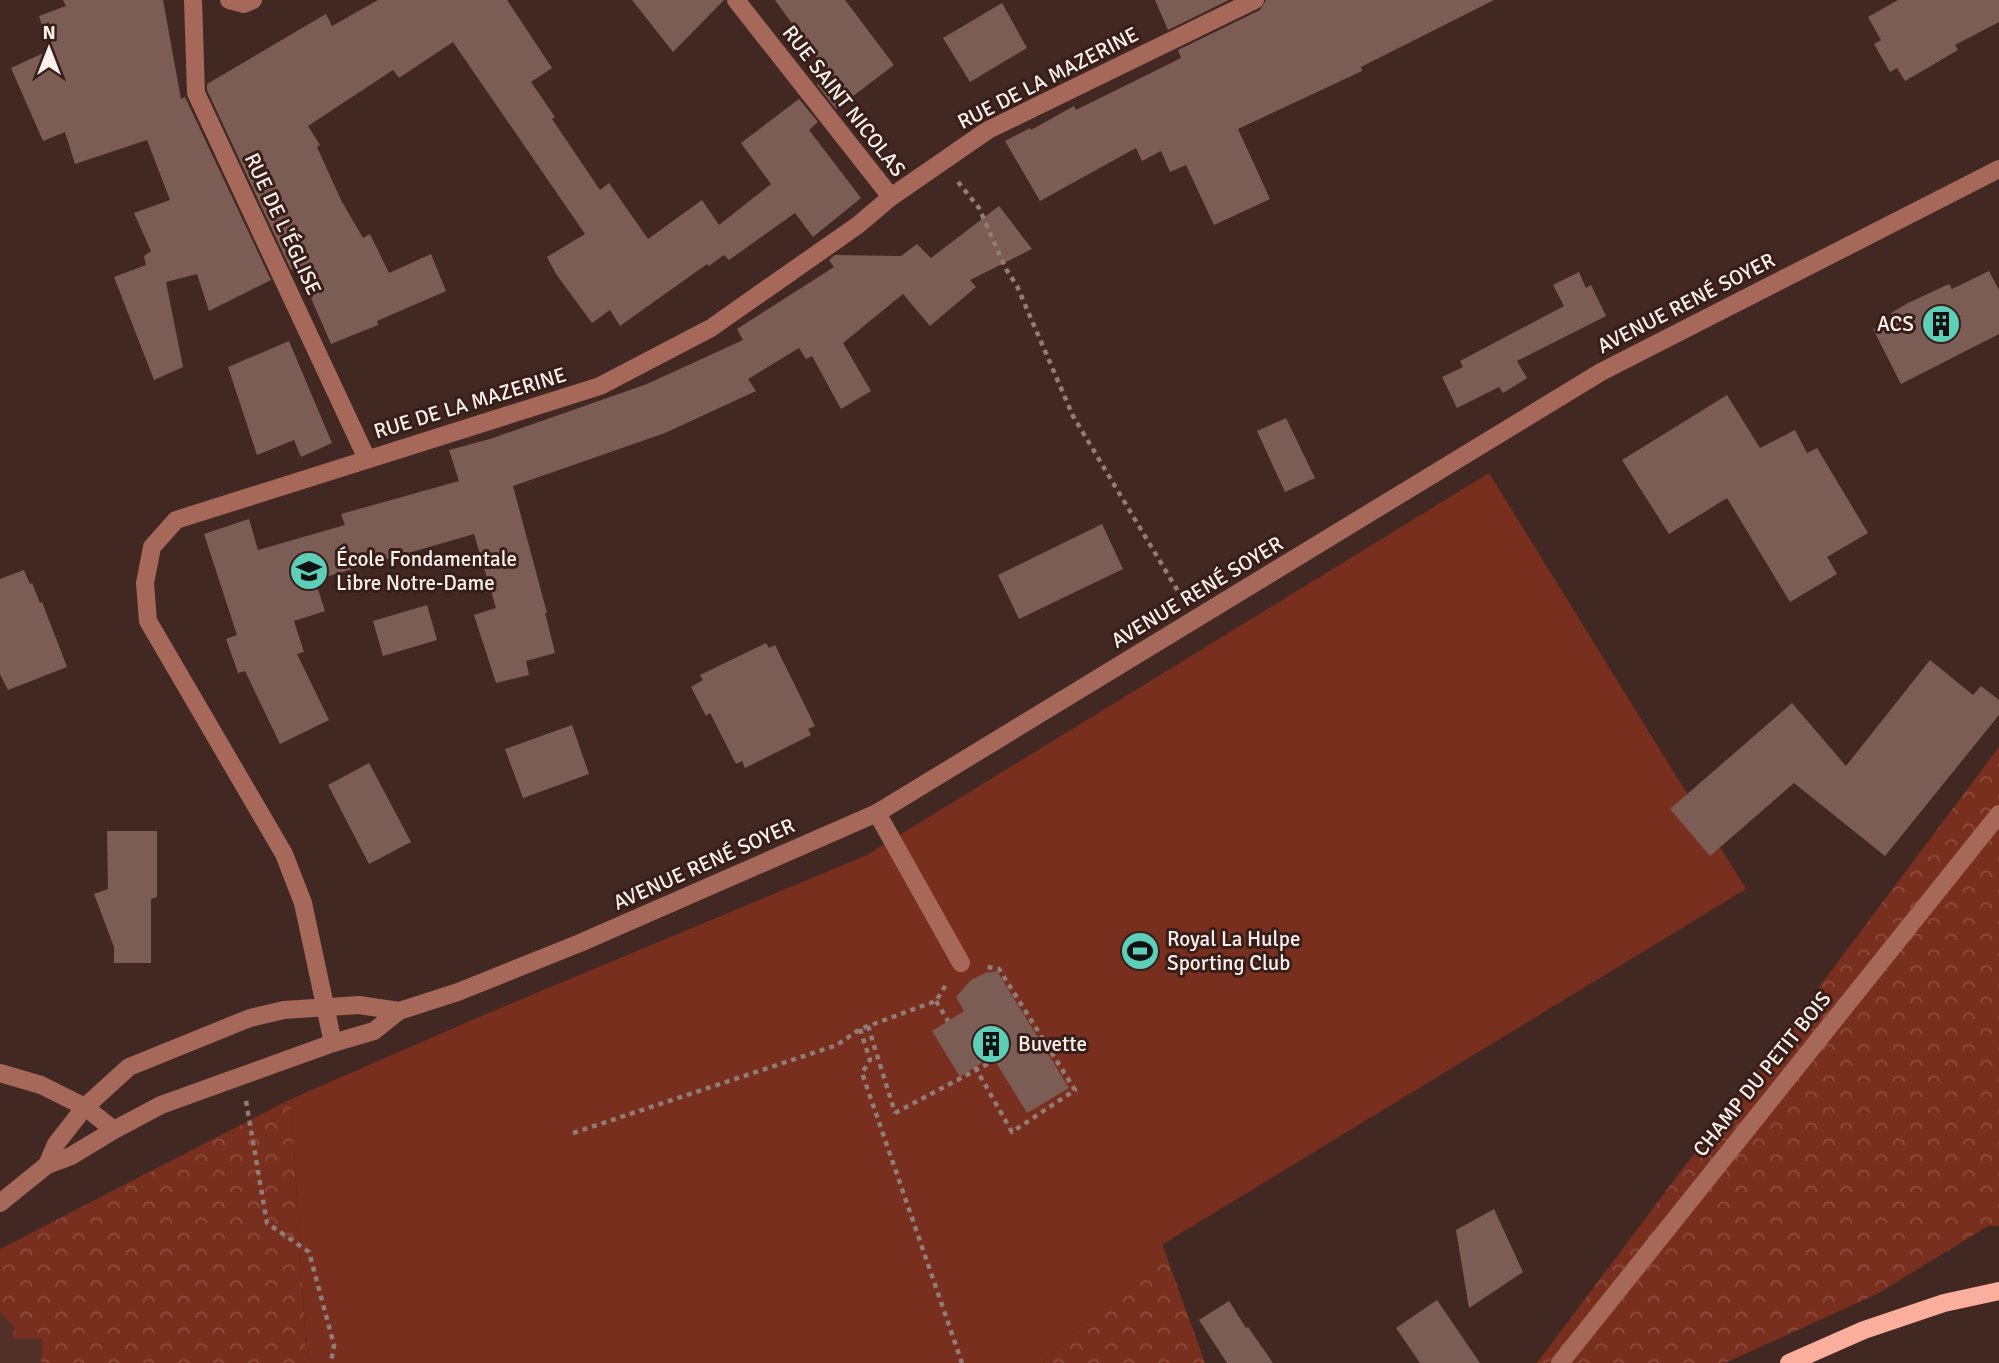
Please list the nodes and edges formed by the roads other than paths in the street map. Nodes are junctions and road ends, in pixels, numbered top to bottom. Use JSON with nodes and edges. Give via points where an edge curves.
{"nodes":[{"id":1,"x":193,"y":0,"type":"edge"},
{"id":2,"x":229,"y":0,"type":"edge"},
{"id":3,"x":253,"y":0,"type":"edge"},
{"id":4,"x":736,"y":0,"type":"edge"},
{"id":5,"x":1255,"y":0,"type":"edge"},
{"id":6,"x":1999,"y":169,"type":"edge"},
{"id":7,"x":891,"y":197,"type":"junction"},
{"id":8,"x":367,"y":458,"type":"junction"},
{"id":9,"x":877,"y":813,"type":"junction"},
{"id":10,"x":1999,"y":814,"type":"edge"},
{"id":11,"x":961,"y":963,"type":"road end"},
{"id":12,"x":324,"y":1008,"type":"junction"},
{"id":13,"x":399,"y":1011,"type":"junction"},
{"id":14,"x":332,"y":1043,"type":"junction"},
{"id":15,"x":0,"y":1073,"type":"edge"},
{"id":16,"x":85,"y":1107,"type":"junction"},
{"id":17,"x":114,"y":1130,"type":"junction"},
{"id":18,"x":47,"y":1165,"type":"junction"},
{"id":19,"x":0,"y":1203,"type":"edge"},
{"id":20,"x":1999,"y":1291,"type":"edge"},
{"id":21,"x":1560,"y":1363,"type":"edge"},
{"id":22,"x":1789,"y":1363,"type":"edge"}],
"edges":[{"from":1,"to":8,"type":"street","name":"RUE DE L'ÉGLISE","via":[[196,93]]},
{"from":2,"to":3,"type":"street","via":[[244,4]]},
{"from":4,"to":7,"type":"street","name":"RUE SAINT NICOLAS"},
{"from":5,"to":7,"type":"street","name":"RUE DE LA MAZERINE","via":[[989,130]]},
{"from":6,"to":9,"type":"street","name":"AVENUE RENÉ SOYER","via":[[1601,372]]},
{"from":7,"to":8,"type":"street","name":"RUE DE LA MAZERINE","via":[[711,328],[600,386]]},
{"from":8,"to":12,"type":"street","name":"RUE DE LA MAZERINE","via":[[176,520],[152,547],[145,583],[148,621],[284,855],[303,903]]},
{"from":9,"to":11,"type":"street"},
{"from":9,"to":13,"type":"street","name":"AVENUE RENÉ SOYER","via":[[580,943]]},
{"from":10,"to":21,"type":"street","name":"CHAMP DU PETIT BOIS"},
{"from":12,"to":13,"type":"street","name":"AVENUE RENÉ SOYER","via":[[359,1005]]},
{"from":12,"to":14,"type":"street","name":"RUE DE LA MAZERINE"},
{"from":12,"to":16,"type":"street","name":"AVENUE RENÉ SOYER","via":[[250,1018],[129,1067]]},
{"from":13,"to":14,"type":"street","name":"AVENUE RENÉ SOYER","via":[[374,1031]]},
{"from":14,"to":17,"type":"street","name":"AVENUE RENÉ SOYER","via":[[160,1105]]},
{"from":15,"to":16,"type":"street","via":[[41,1085]]},
{"from":16,"to":17,"type":"street"},
{"from":16,"to":18,"type":"street","name":"AVENUE RENÉ SOYER"},
{"from":17,"to":18,"type":"street","name":"AVENUE RENÉ SOYER"},
{"from":18,"to":19,"type":"street","name":"AVENUE RENÉ SOYER"},
{"from":20,"to":22,"type":"main road","via":[[1944,1303]]}]}
